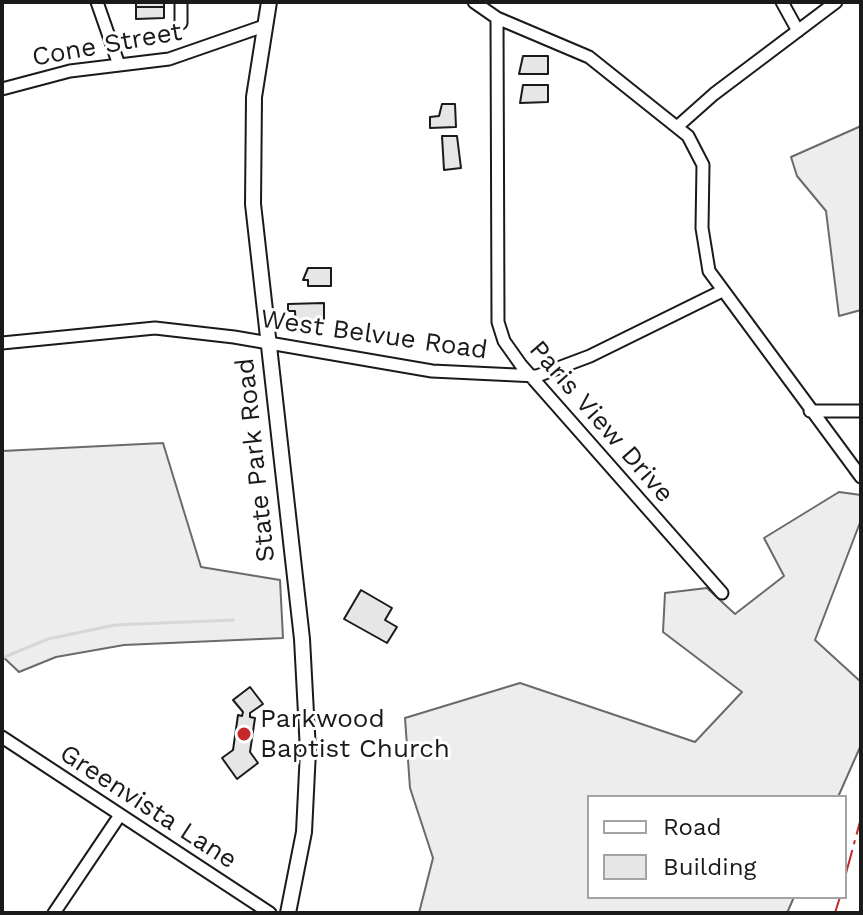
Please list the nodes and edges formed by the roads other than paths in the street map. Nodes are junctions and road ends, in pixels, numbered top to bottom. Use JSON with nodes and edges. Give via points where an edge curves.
{"nodes":[{"id":1,"x":97,"y":2,"type":"edge"},
{"id":2,"x":181,"y":2,"type":"edge"},
{"id":3,"x":269,"y":2,"type":"edge"},
{"id":4,"x":474,"y":2,"type":"edge"},
{"id":5,"x":782,"y":2,"type":"edge"},
{"id":6,"x":836,"y":2,"type":"edge"},
{"id":7,"x":497,"y":18,"type":"junction"},
{"id":8,"x":181,"y":23,"type":"dead end"},
{"id":9,"x":264,"y":26,"type":"junction"},
{"id":10,"x":798,"y":31,"type":"junction"},
{"id":11,"x":119,"y":65,"type":"junction"},
{"id":12,"x":2,"y":89,"type":"edge"},
{"id":13,"x":678,"y":126,"type":"junction"},
{"id":14,"x":722,"y":291,"type":"junction"},
{"id":15,"x":2,"y":343,"type":"edge"},
{"id":16,"x":267,"y":344,"type":"junction"},
{"id":17,"x":530,"y":376,"type":"junction"},
{"id":18,"x":810,"y":411,"type":"junction"},
{"id":19,"x":861,"y":411,"type":"edge"},
{"id":20,"x":861,"y":477,"type":"edge"},
{"id":21,"x":722,"y":593,"type":"dead end"},
{"id":22,"x":2,"y":737,"type":"edge"},
{"id":23,"x":120,"y":815,"type":"junction"},
{"id":24,"x":54,"y":913,"type":"edge"},
{"id":25,"x":270,"y":913,"type":"edge"},
{"id":26,"x":288,"y":913,"type":"edge"}],
"edges":[{"from":1,"to":11,"type":"street"},
{"from":2,"to":8,"type":"street"},
{"from":3,"to":9,"type":"main road","name":"State Park Road"},
{"from":4,"to":7,"type":"street"},
{"from":5,"to":10,"type":"street"},
{"from":6,"to":10,"type":"street"},
{"from":7,"to":13,"type":"street","via":[[589,57]]},
{"from":7,"to":17,"type":"street","name":"Paris View Drive","via":[[498,322],[504,341]]},
{"from":9,"to":11,"type":"street","name":"Cone Street","via":[[195,53]]},
{"from":9,"to":16,"type":"main road","name":"State Park Road","via":[[251,156]]},
{"from":10,"to":13,"type":"street"},
{"from":11,"to":12,"type":"street","name":"Cone Street","via":[[49,75]]},
{"from":13,"to":14,"type":"street","via":[[701,158],[703,250]]},
{"from":14,"to":17,"type":"street","name":"West Belvue Road","via":[[590,356]]},
{"from":14,"to":18,"type":"street"},
{"from":15,"to":16,"type":"street","name":"West Belvue Road","via":[[157,328]]},
{"from":16,"to":17,"type":"street","name":"West Belvue Road","via":[[432,371]]},
{"from":16,"to":26,"type":"main road","name":"State Park Road","via":[[302,639],[308,751],[304,832]]},
{"from":17,"to":21,"type":"street","name":"Paris View Drive"},
{"from":18,"to":19,"type":"street"},
{"from":18,"to":20,"type":"street"},
{"from":22,"to":23,"type":"street","name":"Greenvista Lane"},
{"from":23,"to":24,"type":"street"},
{"from":23,"to":25,"type":"street","name":"Greenvista Lane"}]}
